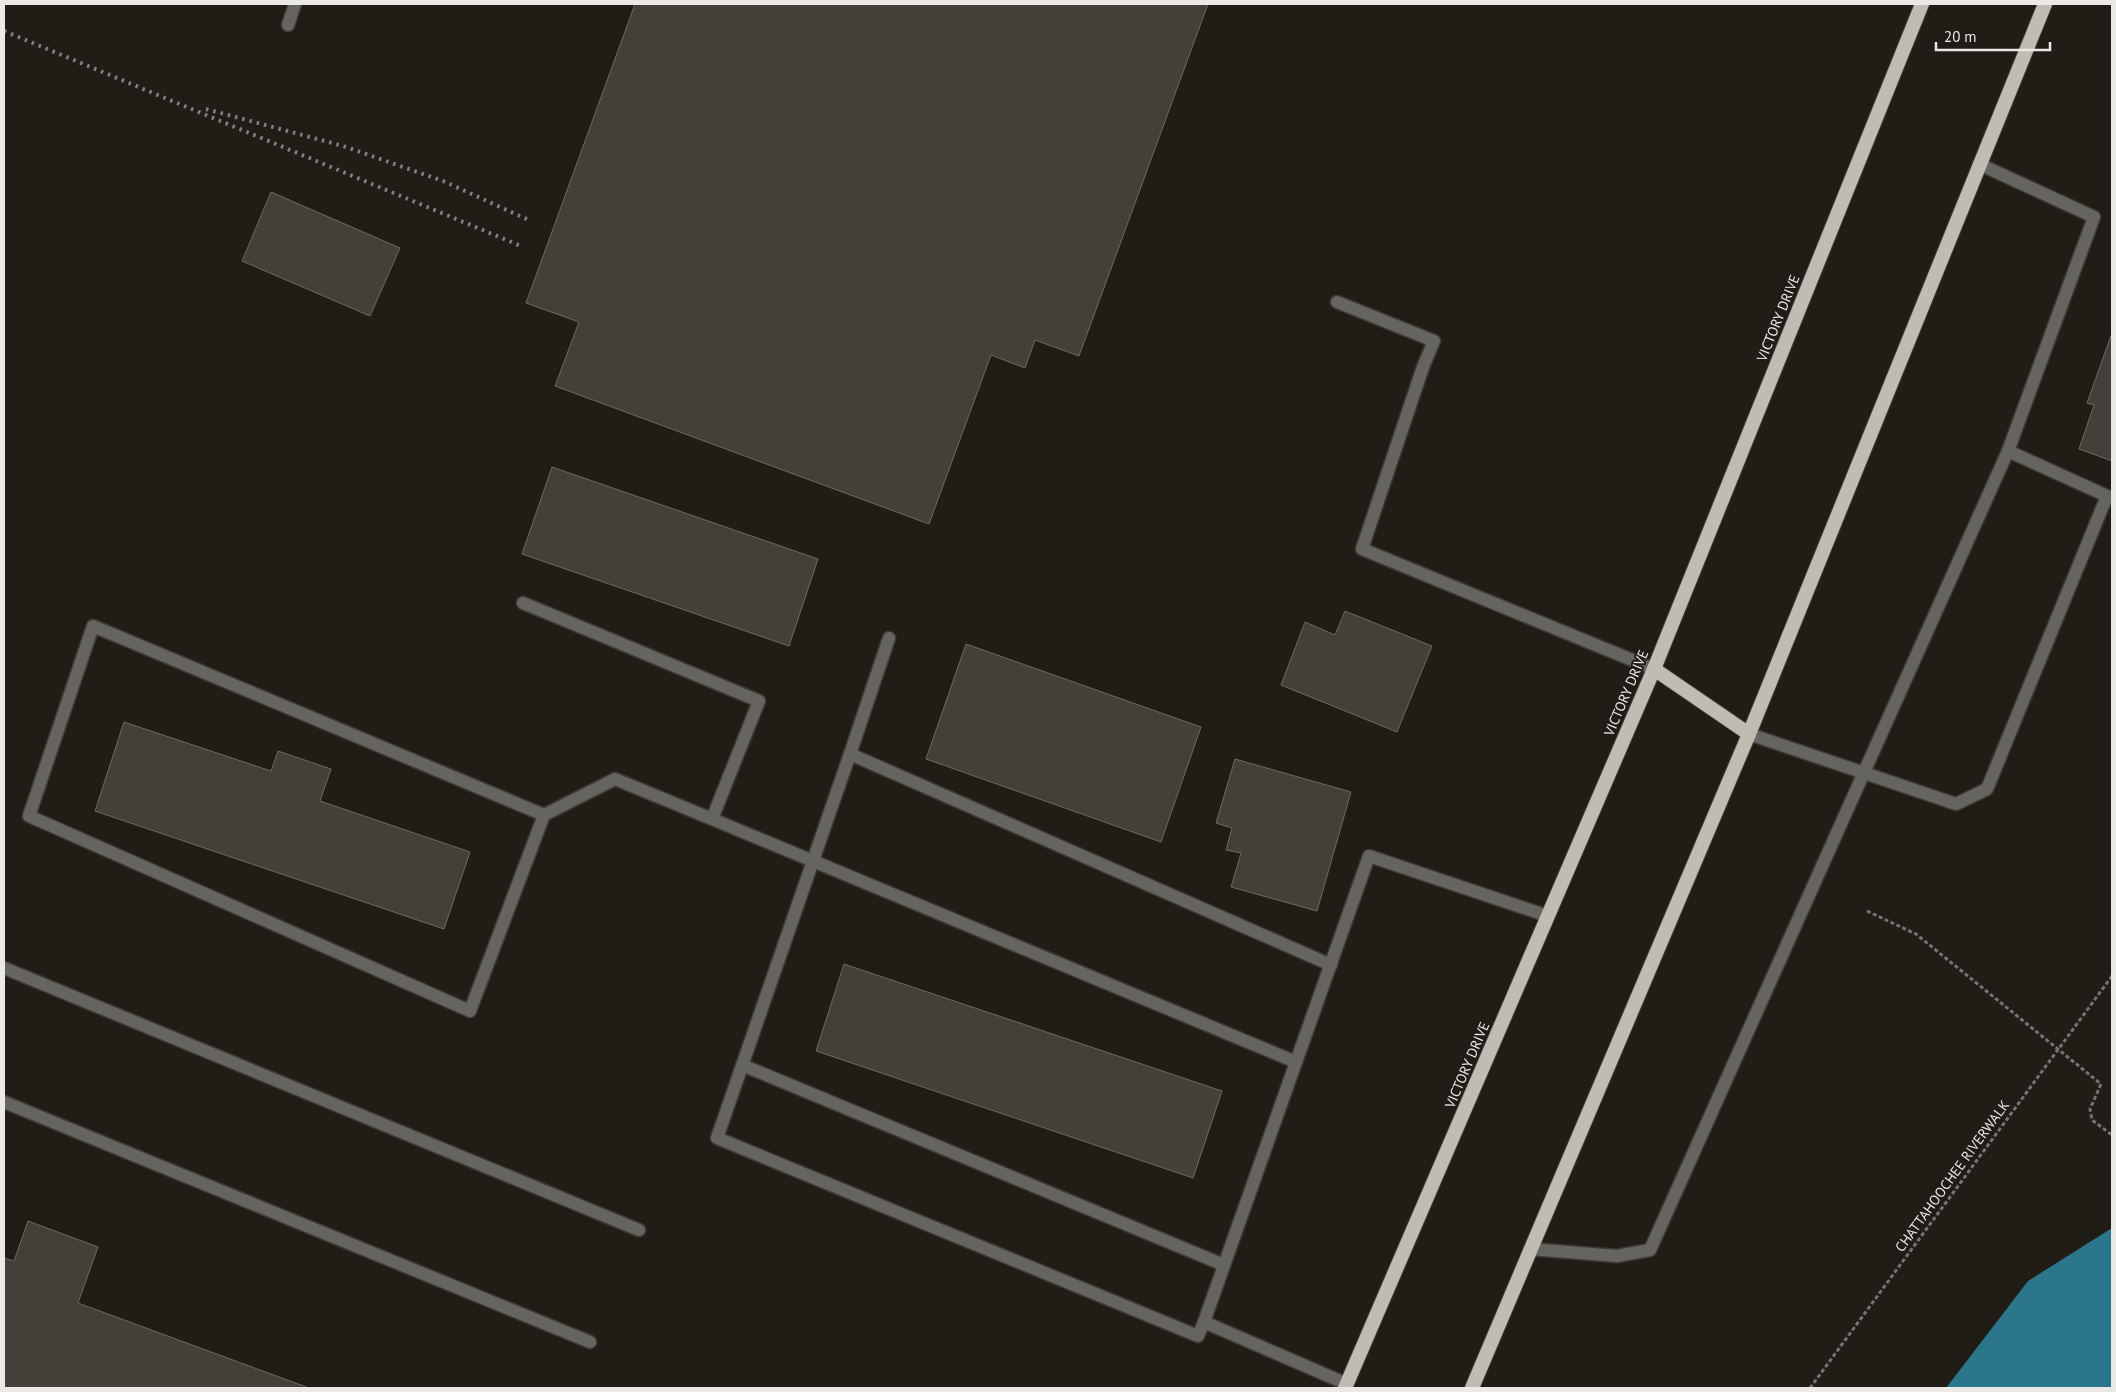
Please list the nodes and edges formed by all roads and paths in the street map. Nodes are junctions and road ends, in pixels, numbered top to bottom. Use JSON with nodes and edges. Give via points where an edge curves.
{"nodes":[{"id":1,"x":295,"y":4,"type":"edge"},
{"id":2,"x":1922,"y":4,"type":"edge"},
{"id":3,"x":2045,"y":4,"type":"edge"},
{"id":4,"x":288,"y":25,"type":"dead end"},
{"id":5,"x":1979,"y":164,"type":"junction"},
{"id":6,"x":1337,"y":302,"type":"dead end"},
{"id":7,"x":2008,"y":451,"type":"junction"},
{"id":8,"x":523,"y":603,"type":"dead end"},
{"id":9,"x":889,"y":638,"type":"dead end"},
{"id":10,"x":1654,"y":669,"type":"junction"},
{"id":11,"x":1748,"y":734,"type":"junction"},
{"id":12,"x":850,"y":754,"type":"junction"},
{"id":13,"x":1864,"y":774,"type":"junction"},
{"id":14,"x":544,"y":815,"type":"junction"},
{"id":15,"x":712,"y":819,"type":"junction"},
{"id":16,"x":813,"y":862,"type":"junction"},
{"id":17,"x":1867,"y":911,"type":"dead end"},
{"id":18,"x":1548,"y":916,"type":"junction"},
{"id":19,"x":1331,"y":965,"type":"junction"},
{"id":20,"x":4,"y":968,"type":"edge"},
{"id":21,"x":2112,"y":976,"type":"edge"},
{"id":22,"x":2059,"y":1049,"type":"junction"},
{"id":23,"x":1296,"y":1062,"type":"junction"},
{"id":24,"x":742,"y":1065,"type":"junction"},
{"id":25,"x":4,"y":1102,"type":"edge"},
{"id":26,"x":2112,"y":1135,"type":"edge"},
{"id":27,"x":638,"y":1230,"type":"dead end"},
{"id":28,"x":1530,"y":1249,"type":"junction"},
{"id":29,"x":1224,"y":1265,"type":"junction"},
{"id":30,"x":1204,"y":1322,"type":"junction"},
{"id":31,"x":590,"y":1342,"type":"dead end"},
{"id":32,"x":1346,"y":1386,"type":"edge"},
{"id":33,"x":1472,"y":1388,"type":"edge"},
{"id":34,"x":1810,"y":1388,"type":"edge"}],
"edges":[{"from":1,"to":4,"type":"lane"},
{"from":2,"to":10,"type":"highway","name":"VICTORY DRIVE"},
{"from":3,"to":5,"type":"highway"},
{"from":5,"to":7,"type":"lane","via":[[2094,217]]},
{"from":5,"to":11,"type":"highway"},
{"from":6,"to":10,"type":"lane","via":[[1434,340],[1362,549]]},
{"from":7,"to":13,"type":"lane"},
{"from":7,"to":13,"type":"lane","via":[[2107,496],[1987,788],[1956,804]]},
{"from":8,"to":15,"type":"lane","via":[[759,701]]},
{"from":9,"to":12,"type":"lane"},
{"from":10,"to":11,"type":"highway"},
{"from":10,"to":18,"type":"highway","name":"VICTORY DRIVE"},
{"from":11,"to":13,"type":"lane"},
{"from":11,"to":28,"type":"highway"},
{"from":12,"to":16,"type":"lane"},
{"from":12,"to":19,"type":"lane"},
{"from":13,"to":28,"type":"lane","via":[[1650,1250],[1617,1256]]},
{"from":14,"to":14,"type":"lane","via":[[93,626],[29,816],[470,1011]]},
{"from":14,"to":15,"type":"lane","via":[[615,779]]},
{"from":15,"to":16,"type":"lane"},
{"from":16,"to":23,"type":"lane"},
{"from":16,"to":24,"type":"lane"},
{"from":17,"to":22,"type":"path","via":[[1916,934]]},
{"from":18,"to":19,"type":"lane","via":[[1369,856]]},
{"from":18,"to":32,"type":"highway","name":"VICTORY DRIVE"},
{"from":19,"to":23,"type":"lane"},
{"from":20,"to":27,"type":"lane"},
{"from":21,"to":22,"type":"path","name":"CHATTAHOOCHEE RIVERWALK"},
{"from":22,"to":26,"type":"path","via":[[2101,1084],[2090,1109],[2092,1120]]},
{"from":22,"to":34,"type":"path","name":"CHATTAHOOCHEE RIVERWALK"},
{"from":23,"to":29,"type":"lane"},
{"from":24,"to":29,"type":"lane"},
{"from":24,"to":30,"type":"lane","via":[[716,1138],[1198,1336]]},
{"from":25,"to":31,"type":"lane"},
{"from":28,"to":33,"type":"highway"},
{"from":29,"to":30,"type":"lane"},
{"from":30,"to":32,"type":"lane"}]}
